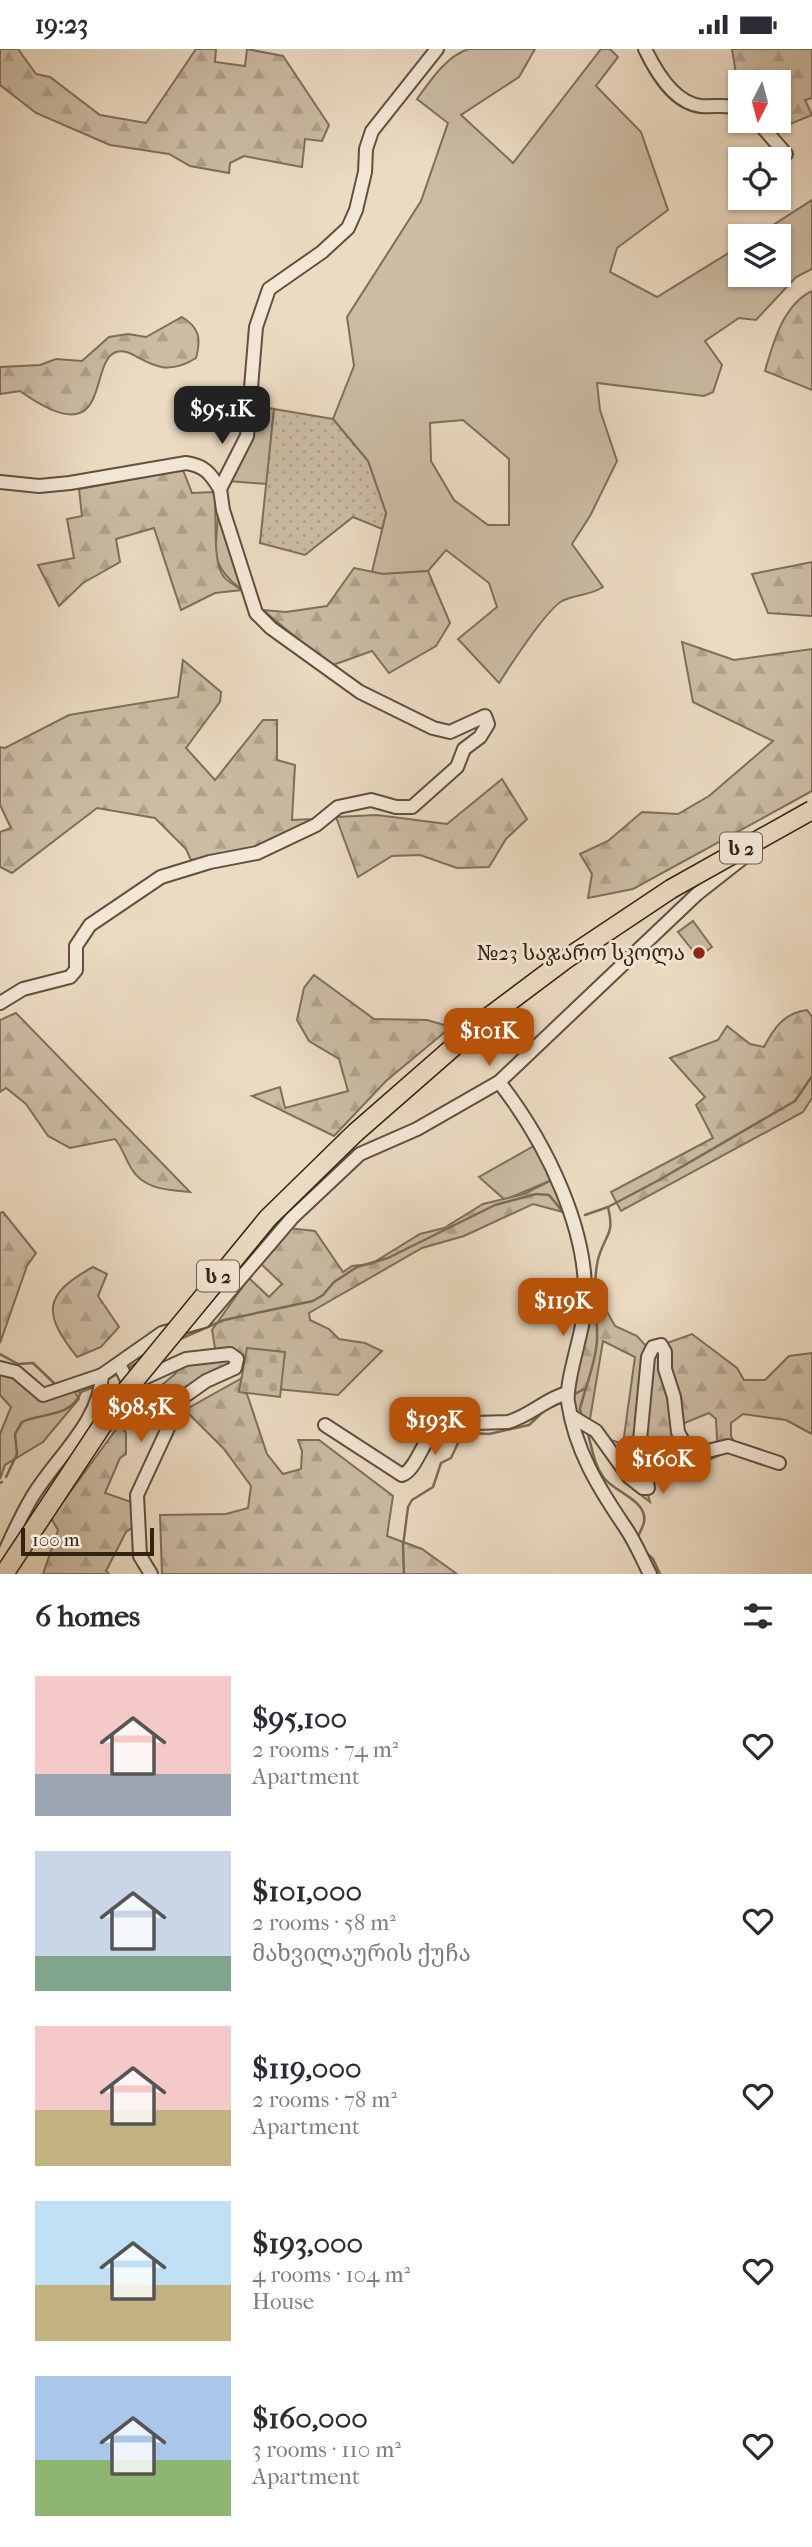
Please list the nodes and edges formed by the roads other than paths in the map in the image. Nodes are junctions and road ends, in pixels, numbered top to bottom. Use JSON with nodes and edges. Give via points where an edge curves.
{"nodes":[{"id":1,"x":437,"y":49,"type":"edge"},
{"id":2,"x":645,"y":49,"type":"edge"},
{"id":3,"x":728,"y":105,"type":"edge"},
{"id":4,"x":768,"y":133,"type":"edge"},
{"id":5,"x":780,"y":147,"type":"edge"},
{"id":6,"x":0,"y":482,"type":"edge"},
{"id":7,"x":220,"y":489,"type":"junction"},
{"id":8,"x":812,"y":801,"type":"edge"},
{"id":9,"x":812,"y":810,"type":"edge"},
{"id":10,"x":0,"y":1003,"type":"edge"},
{"id":11,"x":499,"y":1081,"type":"junction"},
{"id":12,"x":0,"y":1368,"type":"edge"},
{"id":13,"x":122,"y":1370,"type":"junction"},
{"id":14,"x":102,"y":1375,"type":"junction"},
{"id":15,"x":567,"y":1393,"type":"junction"},
{"id":16,"x":571,"y":1416,"type":"junction"},
{"id":17,"x":325,"y":1425,"type":"dead end"},
{"id":18,"x":779,"y":1463,"type":"dead end"},
{"id":19,"x":0,"y":1562,"type":"edge"},
{"id":20,"x":645,"y":1570,"type":"edge"},
{"id":21,"x":4,"y":1574,"type":"edge"},
{"id":22,"x":151,"y":1574,"type":"edge"}],
"edges":[{"from":1,"to":7,"type":"street","via":[[372,131],[348,228],[269,289],[256,327],[247,436]]},
{"from":2,"to":3,"type":"street","via":[[683,101]]},
{"from":4,"to":5,"type":"street"},
{"from":6,"to":7,"type":"street","via":[[70,483],[186,463],[209,471]]},
{"from":7,"to":10,"type":"street","via":[[256,613],[271,628],[360,692],[433,728],[450,732],[485,716],[488,724],[464,749],[457,767],[412,807],[371,800],[338,807],[316,825],[257,853],[161,877],[90,925],[76,946],[76,970],[71,977],[23,989]]},
{"from":8,"to":11,"type":"street","via":[[792,812],[759,846],[697,894]]},
{"from":9,"to":21,"type":"highway","number":"ს 2","bridge":true,"via":[[671,889],[566,959],[482,1022],[355,1133],[268,1218],[121,1397]]},
{"from":11,"to":13,"type":"street","via":[[417,1129],[360,1154],[292,1218],[204,1321],[162,1333]]},
{"from":11,"to":15,"type":"street","via":[[519,1108],[558,1182],[576,1233],[585,1310]]},
{"from":12,"to":14,"type":"street","via":[[16,1372],[44,1395]]},
{"from":13,"to":14,"type":"street"},
{"from":13,"to":22,"type":"street","via":[[134,1383],[186,1359],[230,1353],[237,1359],[235,1368],[182,1398],[136,1495],[140,1556]]},
{"from":14,"to":19,"type":"street","via":[[88,1419],[31,1498]]},
{"from":15,"to":16,"type":"street"},
{"from":15,"to":17,"type":"street","via":[[508,1422],[442,1424],[428,1436],[410,1471],[402,1475]]},
{"from":16,"to":18,"type":"street","via":[[596,1431],[629,1477],[648,1488],[640,1428],[648,1357],[653,1346],[661,1345],[666,1352],[665,1369],[678,1432],[686,1447],[700,1453],[728,1446]]},
{"from":16,"to":20,"type":"street","via":[[597,1487],[627,1528]]}]}
